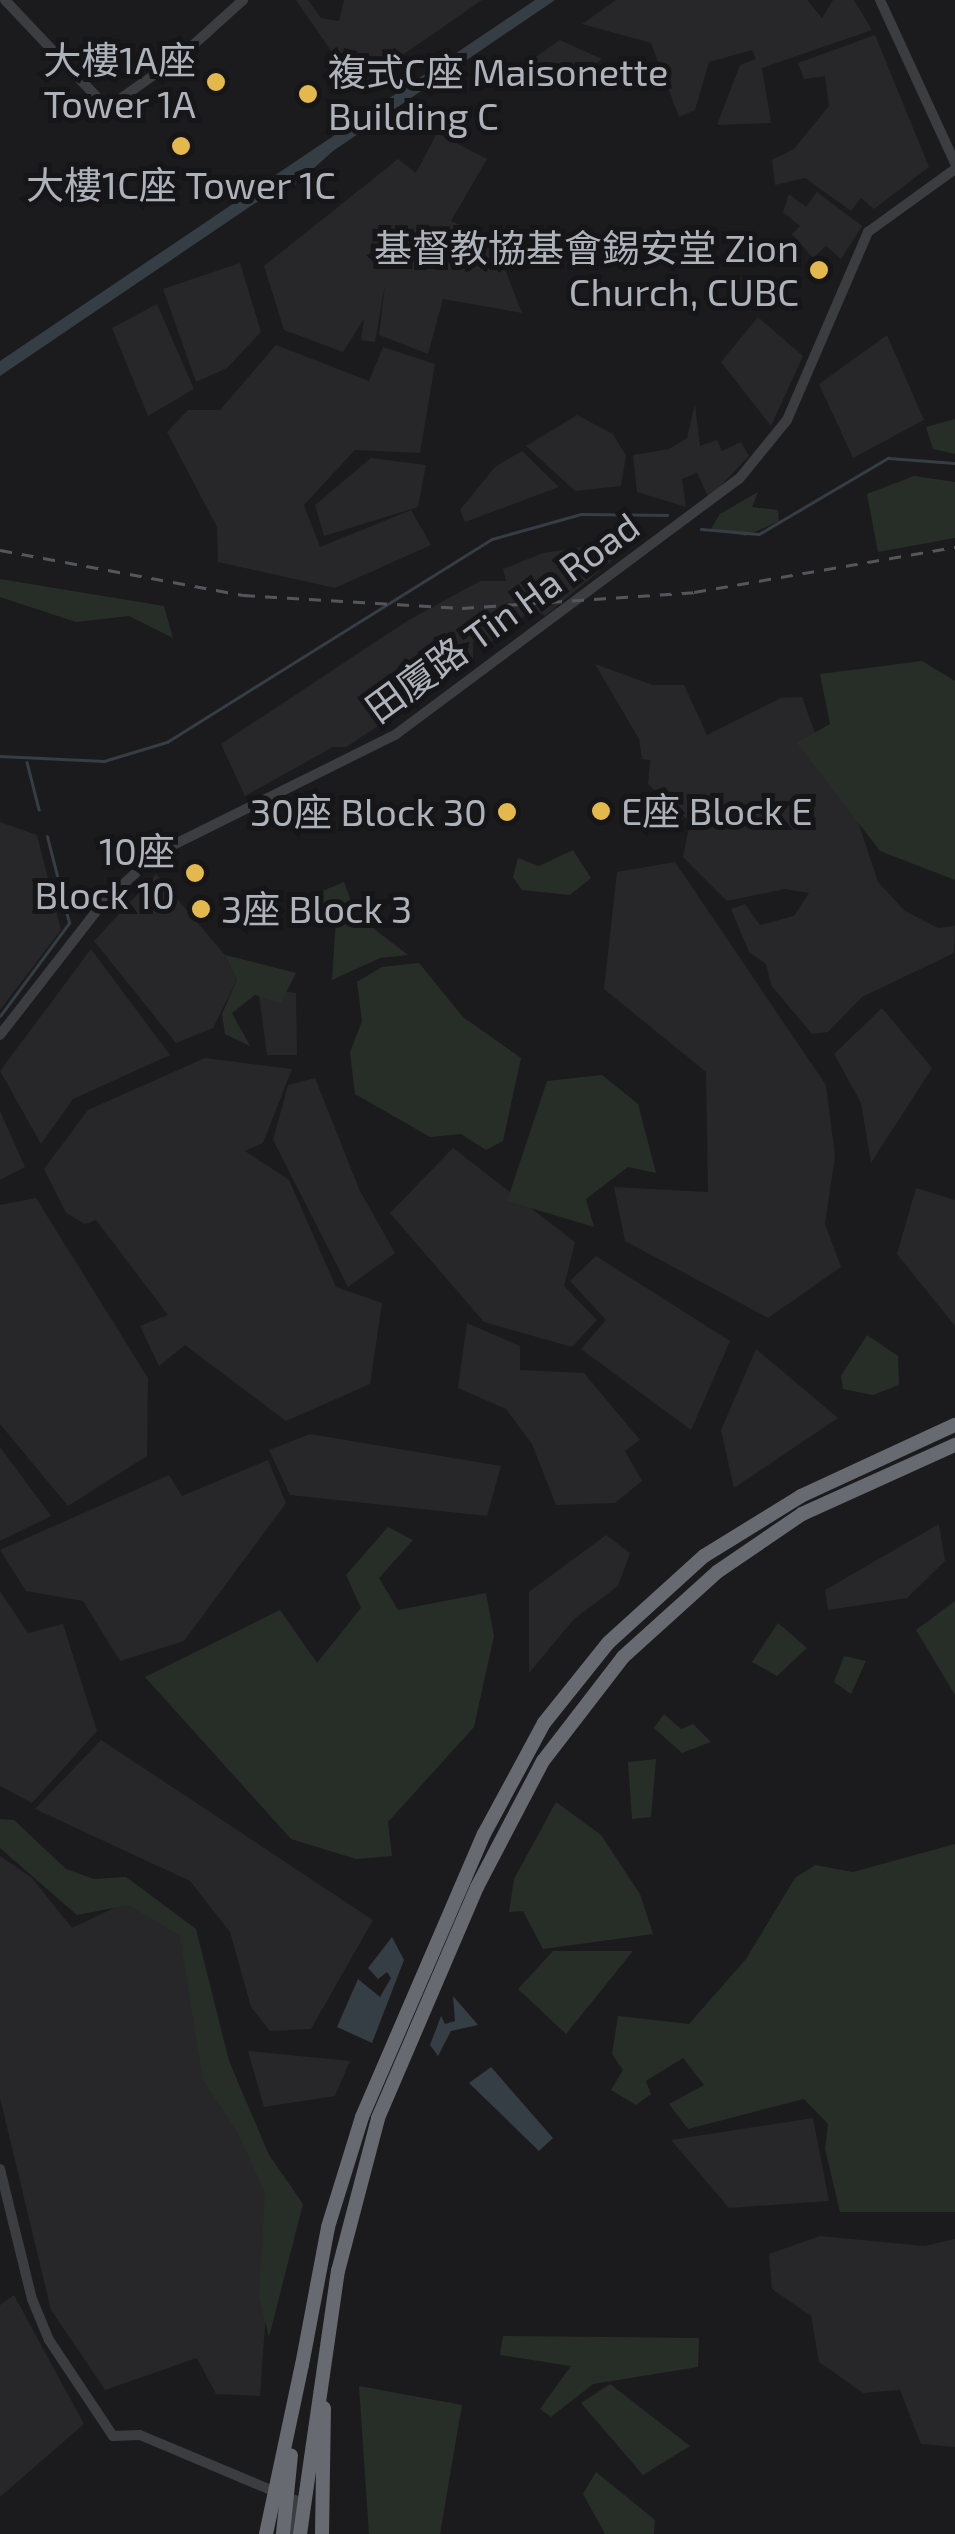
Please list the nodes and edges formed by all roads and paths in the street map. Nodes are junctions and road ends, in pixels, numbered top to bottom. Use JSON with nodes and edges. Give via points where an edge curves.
{"nodes":[{"id":1,"x":5,"y":0,"type":"edge"},
{"id":2,"x":243,"y":0,"type":"edge"},
{"id":3,"x":880,"y":0,"type":"edge"},
{"id":4,"x":955,"y":166,"type":"edge"},
{"id":5,"x":0,"y":1035,"type":"edge"},
{"id":6,"x":955,"y":1425,"type":"edge"},
{"id":7,"x":955,"y":1445,"type":"edge"},
{"id":8,"x":0,"y":2168,"type":"edge"},
{"id":9,"x":302,"y":2365,"type":"junction"},
{"id":10,"x":322,"y":2367,"type":"junction"},
{"id":11,"x":266,"y":2534,"type":"edge"},
{"id":12,"x":283,"y":2534,"type":"edge"},
{"id":13,"x":292,"y":2534,"type":"edge"},
{"id":14,"x":300,"y":2534,"type":"edge"},
{"id":15,"x":322,"y":2534,"type":"edge"}],
"edges":[{"from":1,"to":2,"type":"street","via":[[107,108],[181,56]]},
{"from":3,"to":4,"type":"street"},
{"from":4,"to":5,"type":"street","name":"田廈路 Tin Ha Road","via":[[868,232],[786,420],[758,460],[704,510],[394,735],[157,853],[102,904]]},
{"from":6,"to":9,"type":"highway","via":[[801,1496],[704,1556],[608,1643],[544,1724],[484,1834],[362,2117],[328,2227]]},
{"from":7,"to":10,"type":"highway","via":[[802,1514],[717,1572],[622,1657],[543,1761],[478,1888],[378,2118],[338,2271]]},
{"from":8,"to":13,"type":"street","via":[[32,2299],[50,2340],[112,2436],[140,2435],[295,2500]]},
{"from":9,"to":11,"type":"highway","bridge":true},
{"from":9,"to":12,"type":"highway","bridge":true},
{"from":10,"to":14,"type":"highway"},
{"from":10,"to":15,"type":"highway"}]}
